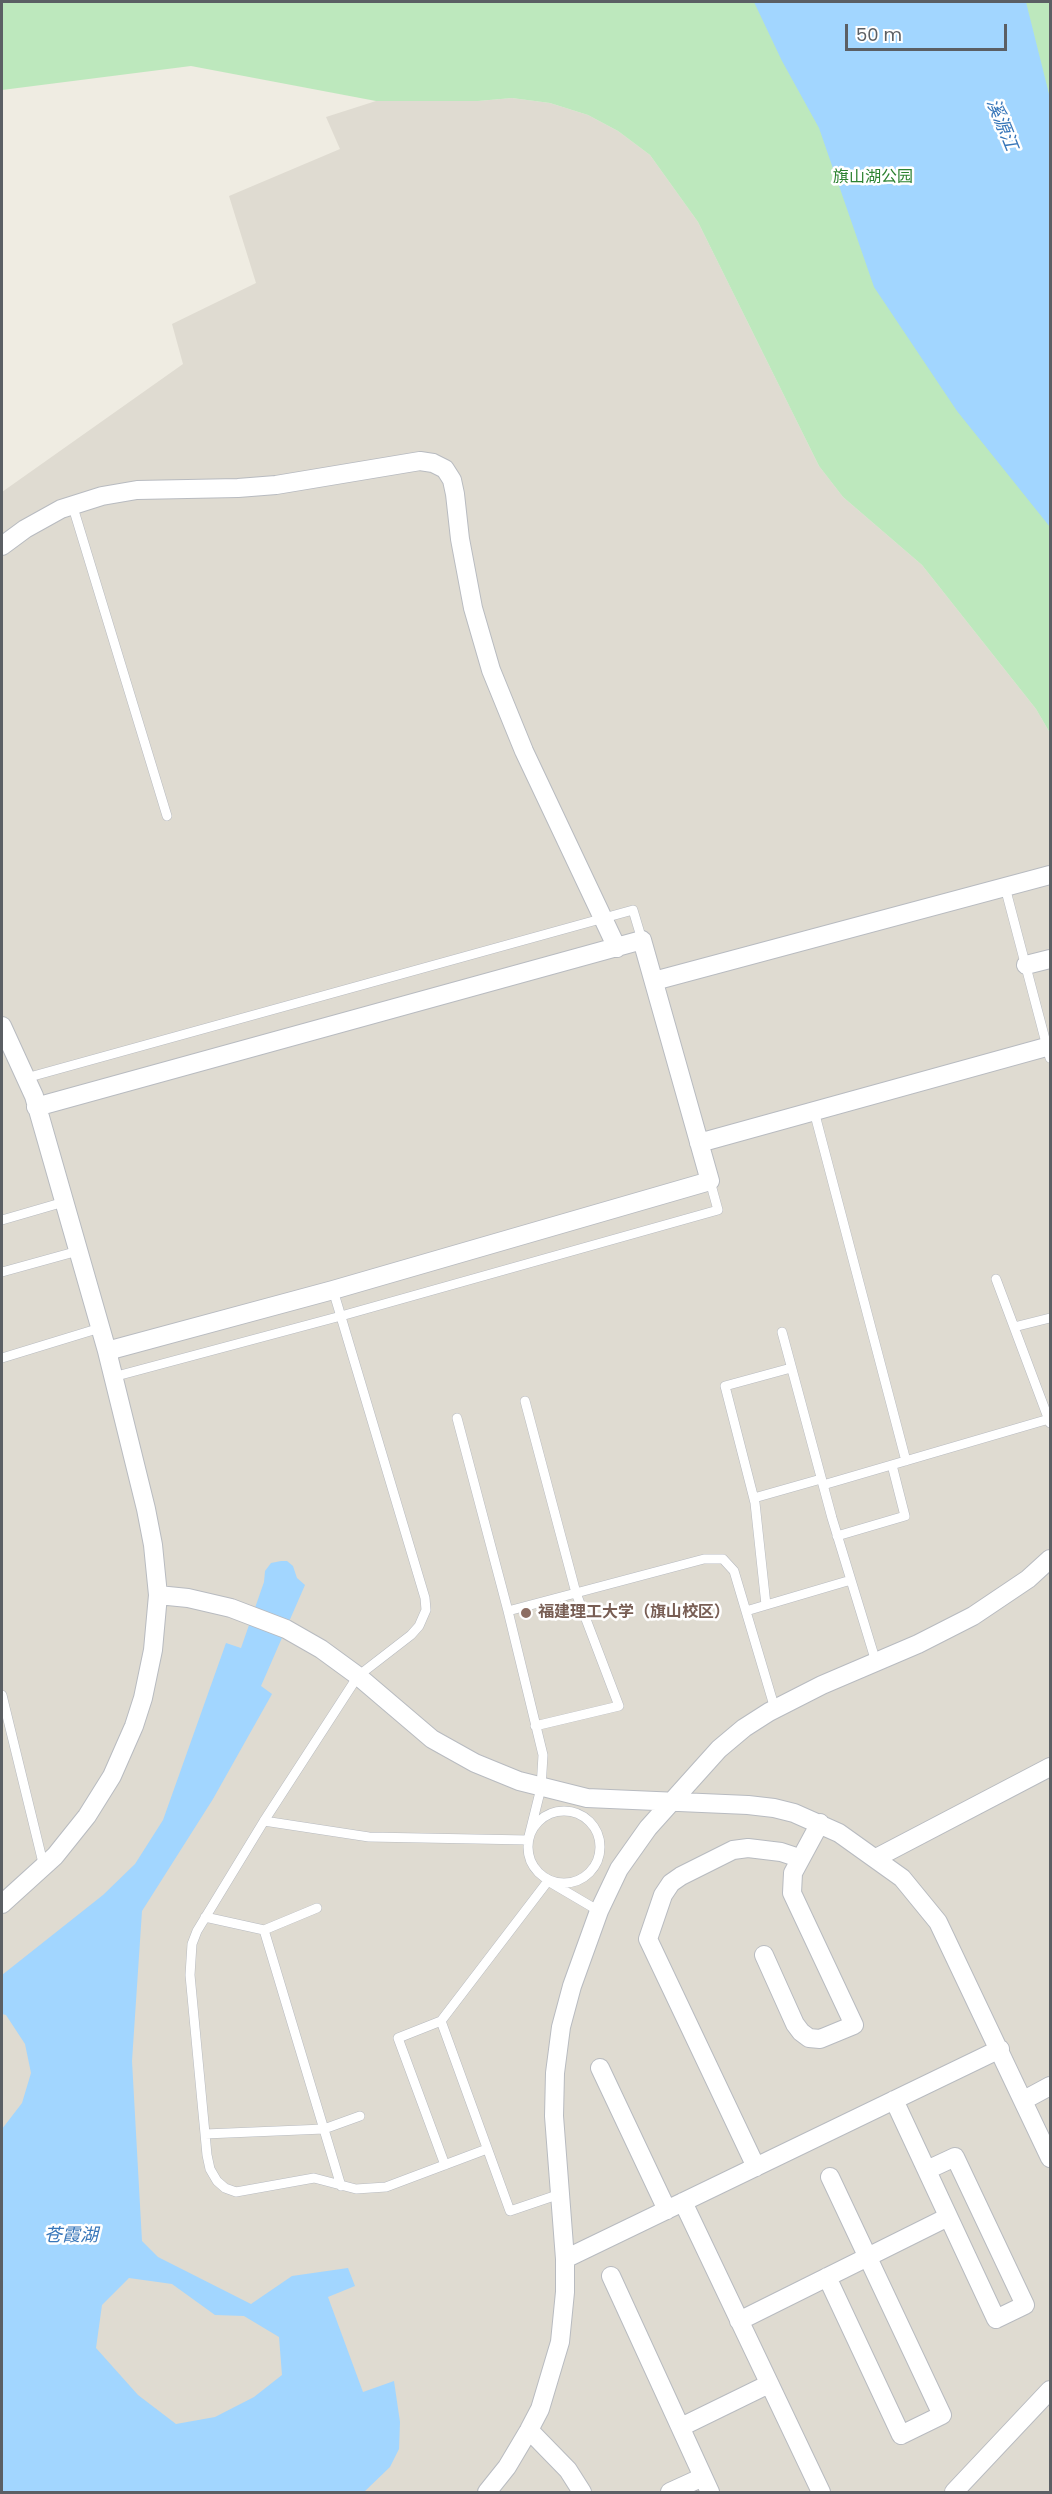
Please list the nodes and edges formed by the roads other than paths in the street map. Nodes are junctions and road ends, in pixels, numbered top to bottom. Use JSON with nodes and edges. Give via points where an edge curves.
{"nodes":[{"id":1,"x":72,"y":504,"type":"junction"},
{"id":2,"x":2,"y":546,"type":"edge"},
{"id":3,"x":168,"y":816,"type":"dead end"},
{"id":4,"x":1050,"y":875,"type":"edge"},
{"id":5,"x":1005,"y":887,"type":"junction"},
{"id":6,"x":603,"y":918,"type":"junction"},
{"id":7,"x":642,"y":940,"type":"junction"},
{"id":8,"x":617,"y":948,"type":"junction"},
{"id":9,"x":1050,"y":959,"type":"edge"},
{"id":10,"x":1026,"y":965,"type":"junction"},
{"id":11,"x":654,"y":981,"type":"junction"},
{"id":12,"x":2,"y":1026,"type":"edge"},
{"id":13,"x":1050,"y":1050,"type":"edge"},
{"id":14,"x":27,"y":1078,"type":"junction"},
{"id":15,"x":36,"y":1107,"type":"junction"},
{"id":16,"x":814,"y":1111,"type":"junction"},
{"id":17,"x":699,"y":1143,"type":"junction"},
{"id":18,"x":710,"y":1181,"type":"junction"},
{"id":19,"x":64,"y":1202,"type":"junction"},
{"id":20,"x":2,"y":1220,"type":"edge"},
{"id":21,"x":78,"y":1251,"type":"junction"},
{"id":22,"x":2,"y":1272,"type":"edge"},
{"id":23,"x":996,"y":1279,"type":"dead end"},
{"id":24,"x":333,"y":1290,"type":"junction"},
{"id":25,"x":341,"y":1316,"type":"junction"},
{"id":26,"x":1050,"y":1318,"type":"edge"},
{"id":27,"x":1014,"y":1327,"type":"junction"},
{"id":28,"x":100,"y":1328,"type":"junction"},
{"id":29,"x":782,"y":1332,"type":"dead end"},
{"id":30,"x":107,"y":1351,"type":"junction"},
{"id":31,"x":2,"y":1358,"type":"edge"},
{"id":32,"x":791,"y":1368,"type":"junction"},
{"id":33,"x":113,"y":1377,"type":"junction"},
{"id":34,"x":525,"y":1401,"type":"dead end"},
{"id":35,"x":457,"y":1418,"type":"dead end"},
{"id":36,"x":1050,"y":1421,"type":"edge"},
{"id":37,"x":906,"y":1461,"type":"junction"},
{"id":38,"x":892,"y":1465,"type":"junction"},
{"id":39,"x":822,"y":1482,"type":"junction"},
{"id":40,"x":754,"y":1498,"type":"junction"},
{"id":41,"x":837,"y":1536,"type":"junction"},
{"id":42,"x":1050,"y":1559,"type":"edge"},
{"id":43,"x":851,"y":1580,"type":"junction"},
{"id":44,"x":576,"y":1593,"type":"junction"},
{"id":45,"x":158,"y":1595,"type":"junction"},
{"id":46,"x":766,"y":1605,"type":"junction"},
{"id":47,"x":508,"y":1611,"type":"junction"},
{"id":48,"x":746,"y":1611,"type":"junction"},
{"id":49,"x":876,"y":1662,"type":"junction"},
{"id":50,"x":358,"y":1676,"type":"junction"},
{"id":51,"x":2,"y":1695,"type":"edge"},
{"id":52,"x":775,"y":1709,"type":"junction"},
{"id":53,"x":535,"y":1726,"type":"junction"},
{"id":54,"x":1050,"y":1767,"type":"edge"},
{"id":55,"x":541,"y":1788,"type":"junction"},
{"id":56,"x":671,"y":1803,"type":"junction"},
{"id":57,"x":264,"y":1821,"type":"junction"},
{"id":58,"x":820,"y":1823,"type":"junction"},
{"id":59,"x":528,"y":1840,"type":"junction"},
{"id":60,"x":799,"y":1858,"type":"junction"},
{"id":61,"x":876,"y":1858,"type":"junction"},
{"id":62,"x":44,"y":1867,"type":"junction"},
{"id":63,"x":548,"y":1881,"type":"junction"},
{"id":64,"x":2,"y":1904,"type":"edge"},
{"id":65,"x":317,"y":1908,"type":"dead end"},
{"id":66,"x":599,"y":1911,"type":"junction"},
{"id":67,"x":205,"y":1917,"type":"junction"},
{"id":68,"x":264,"y":1930,"type":"junction"},
{"id":69,"x":764,"y":1955,"type":"dead end"},
{"id":70,"x":441,"y":2021,"type":"junction"},
{"id":71,"x":1000,"y":2049,"type":"junction"},
{"id":72,"x":600,"y":2068,"type":"dead end"},
{"id":73,"x":1050,"y":2086,"type":"edge"},
{"id":74,"x":894,"y":2100,"type":"junction"},
{"id":75,"x":1024,"y":2100,"type":"junction"},
{"id":76,"x":360,"y":2116,"type":"dead end"},
{"id":77,"x":324,"y":2128,"type":"junction"},
{"id":78,"x":205,"y":2134,"type":"junction"},
{"id":79,"x":487,"y":2149,"type":"junction"},
{"id":80,"x":1050,"y":2158,"type":"edge"},
{"id":81,"x":445,"y":2164,"type":"junction"},
{"id":82,"x":756,"y":2168,"type":"junction"},
{"id":83,"x":927,"y":2170,"type":"junction"},
{"id":84,"x":830,"y":2177,"type":"dead end"},
{"id":85,"x":341,"y":2186,"type":"junction"},
{"id":86,"x":560,"y":2194,"type":"junction"},
{"id":87,"x":675,"y":2206,"type":"junction"},
{"id":88,"x":948,"y":2217,"type":"junction"},
{"id":89,"x":867,"y":2257,"type":"junction"},
{"id":90,"x":565,"y":2259,"type":"junction"},
{"id":91,"x":611,"y":2276,"type":"dead end"},
{"id":92,"x":827,"y":2277,"type":"junction"},
{"id":93,"x":739,"y":2321,"type":"junction"},
{"id":94,"x":769,"y":2384,"type":"junction"},
{"id":95,"x":1050,"y":2390,"type":"edge"},
{"id":96,"x":681,"y":2427,"type":"junction"},
{"id":97,"x":529,"y":2430,"type":"junction"},
{"id":98,"x":707,"y":2485,"type":"edge"},
{"id":99,"x":487,"y":2493,"type":"edge"},
{"id":100,"x":582,"y":2493,"type":"edge"},
{"id":101,"x":670,"y":2493,"type":"edge"},
{"id":102,"x":821,"y":2493,"type":"edge"},
{"id":103,"x":954,"y":2493,"type":"edge"}],
"edges":[{"from":1,"to":2,"type":"street"},
{"from":1,"to":3,"type":"lane"},
{"from":1,"to":6,"type":"street","via":[[137,490],[276,485],[420,461],[445,469],[455,494],[472,608],[491,670],[524,751]]},
{"from":4,"to":5,"type":"street"},
{"from":5,"to":10,"type":"lane"},
{"from":5,"to":11,"type":"street"},
{"from":6,"to":7,"type":"lane","via":[[633,910]]},
{"from":6,"to":8,"type":"street"},
{"from":6,"to":14,"type":"lane"},
{"from":7,"to":8,"type":"street"},
{"from":7,"to":11,"type":"street"},
{"from":8,"to":15,"type":"street"},
{"from":9,"to":10,"type":"street"},
{"from":10,"to":13,"type":"lane"},
{"from":11,"to":17,"type":"street"},
{"from":12,"to":14,"type":"street"},
{"from":13,"to":16,"type":"street"},
{"from":14,"to":15,"type":"street"},
{"from":15,"to":19,"type":"street"},
{"from":16,"to":17,"type":"street"},
{"from":16,"to":37,"type":"lane"},
{"from":17,"to":18,"type":"street"},
{"from":18,"to":24,"type":"street"},
{"from":18,"to":25,"type":"lane","via":[[718,1210]]},
{"from":19,"to":20,"type":"lane"},
{"from":19,"to":21,"type":"street"},
{"from":21,"to":22,"type":"lane"},
{"from":21,"to":28,"type":"street"},
{"from":23,"to":27,"type":"lane"},
{"from":24,"to":25,"type":"lane"},
{"from":24,"to":30,"type":"street"},
{"from":25,"to":33,"type":"lane"},
{"from":25,"to":50,"type":"lane","via":[[426,1610],[411,1635]]},
{"from":26,"to":27,"type":"lane"},
{"from":27,"to":36,"type":"lane"},
{"from":28,"to":30,"type":"street"},
{"from":28,"to":31,"type":"lane"},
{"from":29,"to":32,"type":"lane"},
{"from":30,"to":33,"type":"street"},
{"from":32,"to":39,"type":"lane"},
{"from":32,"to":40,"type":"lane","via":[[725,1386]]},
{"from":33,"to":45,"type":"street","via":[[146,1509]]},
{"from":34,"to":44,"type":"lane"},
{"from":35,"to":47,"type":"lane"},
{"from":36,"to":37,"type":"lane"},
{"from":37,"to":38,"type":"lane"},
{"from":38,"to":39,"type":"lane"},
{"from":38,"to":41,"type":"lane","via":[[905,1516]]},
{"from":39,"to":40,"type":"lane"},
{"from":39,"to":41,"type":"lane"},
{"from":40,"to":46,"type":"lane"},
{"from":41,"to":43,"type":"lane"},
{"from":42,"to":49,"type":"street","via":[[973,1616]]},
{"from":43,"to":46,"type":"lane"},
{"from":43,"to":49,"type":"lane"},
{"from":44,"to":47,"type":"lane"},
{"from":44,"to":48,"type":"lane","via":[[715,1557],[723,1559],[734,1571]]},
{"from":44,"to":53,"type":"lane","via":[[619,1706]]},
{"from":45,"to":50,"type":"street","via":[[210,1602],[268,1621],[304,1638]]},
{"from":45,"to":62,"type":"street","via":[[149,1674],[123,1752],[100,1797]]},
{"from":46,"to":48,"type":"lane"},
{"from":47,"to":53,"type":"lane"},
{"from":48,"to":52,"type":"lane"},
{"from":49,"to":52,"type":"street"},
{"from":50,"to":55,"type":"street","via":[[432,1739],[475,1763]]},
{"from":50,"to":57,"type":"lane"},
{"from":51,"to":62,"type":"lane"},
{"from":52,"to":56,"type":"street","via":[[719,1749]]},
{"from":53,"to":55,"type":"lane","via":[[543,1755]]},
{"from":54,"to":61,"type":"street"},
{"from":55,"to":56,"type":"street","via":[[586,1798]]},
{"from":55,"to":59,"type":"lane"},
{"from":56,"to":58,"type":"street","via":[[748,1804],[794,1813]]},
{"from":56,"to":66,"type":"street","via":[[632,1849]]},
{"from":57,"to":59,"type":"lane","via":[[369,1837]]},
{"from":57,"to":67,"type":"lane"},
{"from":58,"to":60,"type":"street"},
{"from":58,"to":61,"type":"street"},
{"from":59,"to":63,"type":"lane","via":[[531,1864]]},
{"from":59,"to":63,"type":"lane","via":[[541,1818],[558,1812],[577,1813],[595,1829],[600,1852],[591,1872],[571,1883]]},
{"from":60,"to":69,"type":"street","via":[[793,1873],[795,1901],[854,2025],[820,2039],[801,2032]]},
{"from":60,"to":82,"type":"street","via":[[748,1848],[733,1850],[681,1876],[663,1895],[648,1939]]},
{"from":61,"to":71,"type":"street","via":[[902,1878],[938,1922]]},
{"from":62,"to":64,"type":"street"},
{"from":63,"to":66,"type":"lane"},
{"from":63,"to":70,"type":"lane"},
{"from":65,"to":68,"type":"lane"},
{"from":66,"to":86,"type":"street","via":[[572,1986],[560,2037],[554,2093]]},
{"from":67,"to":68,"type":"lane"},
{"from":67,"to":78,"type":"lane","via":[[192,1944],[190,1959]]},
{"from":68,"to":77,"type":"lane"},
{"from":70,"to":79,"type":"lane"},
{"from":70,"to":81,"type":"lane","via":[[398,2038]]},
{"from":71,"to":74,"type":"street"},
{"from":71,"to":75,"type":"street"},
{"from":72,"to":87,"type":"street"},
{"from":73,"to":75,"type":"street"},
{"from":74,"to":82,"type":"street"},
{"from":74,"to":83,"type":"street"},
{"from":75,"to":80,"type":"street"},
{"from":76,"to":77,"type":"lane"},
{"from":77,"to":78,"type":"lane"},
{"from":77,"to":85,"type":"lane"},
{"from":78,"to":85,"type":"lane","via":[[210,2169],[225,2188],[250,2191],[314,2178]]},
{"from":79,"to":81,"type":"lane"},
{"from":79,"to":86,"type":"lane","via":[[510,2211]]},
{"from":81,"to":85,"type":"lane","via":[[386,2187]]},
{"from":82,"to":87,"type":"street"},
{"from":83,"to":88,"type":"street"},
{"from":83,"to":88,"type":"street","via":[[955,2157],[1025,2305],[996,2319]]},
{"from":84,"to":89,"type":"street"},
{"from":86,"to":90,"type":"street"},
{"from":87,"to":90,"type":"street"},
{"from":87,"to":93,"type":"street"},
{"from":88,"to":89,"type":"street"},
{"from":89,"to":92,"type":"street"},
{"from":89,"to":92,"type":"street","via":[[942,2415],[901,2435]]},
{"from":90,"to":97,"type":"street","via":[[560,2342]]},
{"from":91,"to":96,"type":"street"},
{"from":92,"to":93,"type":"street"},
{"from":93,"to":94,"type":"street"},
{"from":94,"to":96,"type":"street"},
{"from":94,"to":102,"type":"street"},
{"from":95,"to":103,"type":"street"},
{"from":96,"to":98,"type":"street"},
{"from":97,"to":99,"type":"street"},
{"from":97,"to":100,"type":"street","via":[[568,2470]]},
{"from":98,"to":101,"type":"street"}]}
